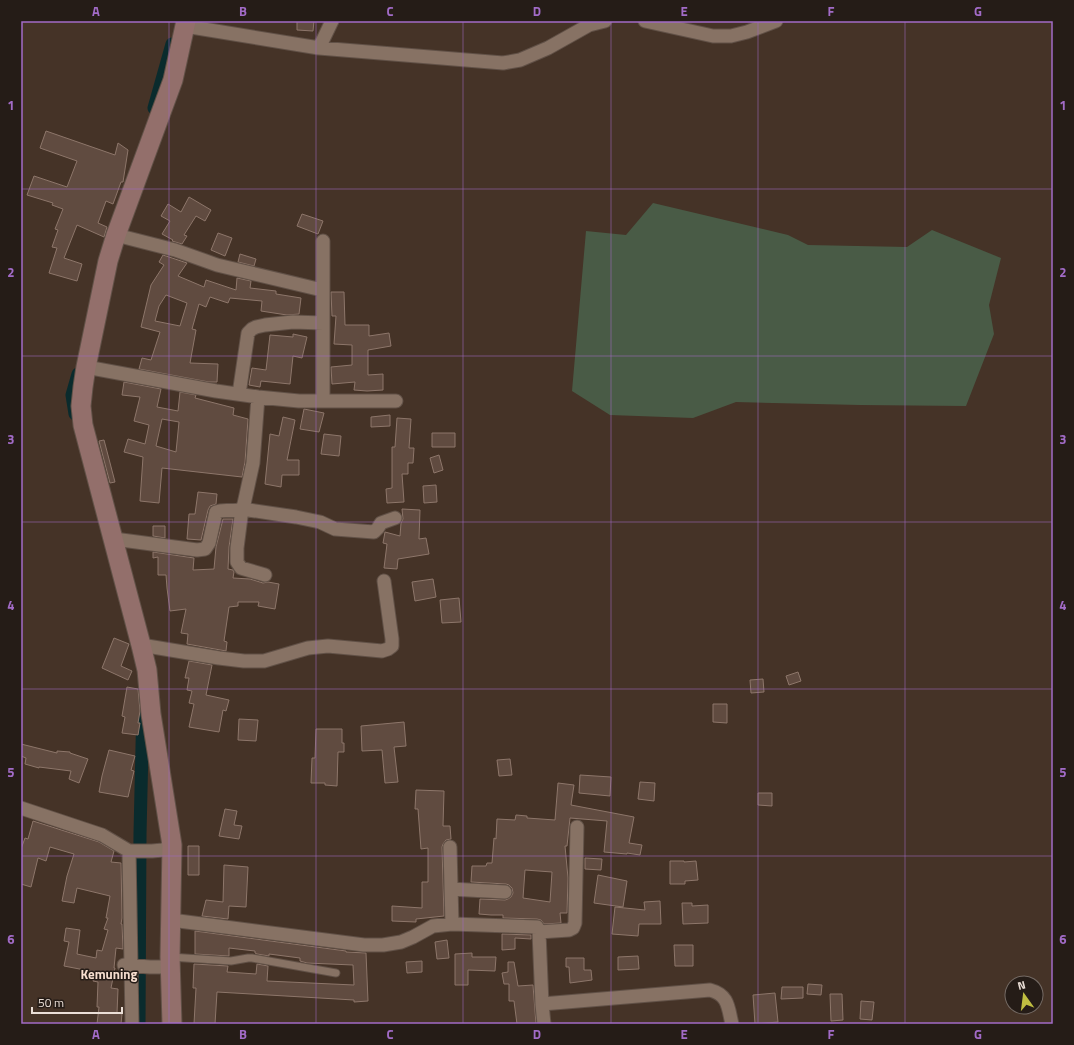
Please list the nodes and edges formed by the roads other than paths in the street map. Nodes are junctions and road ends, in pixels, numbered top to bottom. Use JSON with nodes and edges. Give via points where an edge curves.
{"nodes":[{"id":1,"x":332,"y":21,"type":"edge"},
{"id":2,"x":605,"y":21,"type":"edge"},
{"id":3,"x":645,"y":21,"type":"edge"},
{"id":4,"x":776,"y":21,"type":"edge"},
{"id":5,"x":186,"y":24,"type":"edge"},
{"id":6,"x":319,"y":48,"type":"junction"},
{"id":7,"x":116,"y":235,"type":"junction"},
{"id":8,"x":322,"y":241,"type":"dead end"},
{"id":9,"x":322,"y":290,"type":"junction"},
{"id":10,"x":323,"y":323,"type":"junction"},
{"id":11,"x":86,"y":367,"type":"junction"},
{"id":12,"x":239,"y":394,"type":"junction"},
{"id":13,"x":258,"y":397,"type":"junction"},
{"id":14,"x":323,"y":401,"type":"junction"},
{"id":15,"x":396,"y":401,"type":"dead end"},
{"id":16,"x":242,"y":509,"type":"junction"},
{"id":17,"x":395,"y":518,"type":"dead end"},
{"id":18,"x":114,"y":539,"type":"junction"},
{"id":19,"x":265,"y":574,"type":"dead end"},
{"id":20,"x":384,"y":581,"type":"dead end"},
{"id":21,"x":141,"y":645,"type":"junction"},
{"id":22,"x":21,"y":808,"type":"edge"},
{"id":23,"x":577,"y":827,"type":"dead end"},
{"id":24,"x":450,"y":846,"type":"dead end"},
{"id":25,"x":163,"y":849,"type":"junction"},
{"id":26,"x":129,"y":850,"type":"junction"},
{"id":27,"x":451,"y":889,"type":"junction"},
{"id":28,"x":505,"y":892,"type":"dead end"},
{"id":29,"x":171,"y":920,"type":"junction"},
{"id":30,"x":452,"y":924,"type":"junction"},
{"id":31,"x":539,"y":932,"type":"junction"},
{"id":32,"x":170,"y":962,"type":"junction"},
{"id":33,"x":130,"y":966,"type":"junction"},
{"id":34,"x":336,"y":973,"type":"dead end"},
{"id":35,"x":542,"y":1004,"type":"junction"},
{"id":36,"x":132,"y":1024,"type":"edge"},
{"id":37,"x":172,"y":1024,"type":"edge"},
{"id":38,"x":544,"y":1024,"type":"edge"},
{"id":39,"x":732,"y":1024,"type":"edge"}],
"edges":[{"from":1,"to":6,"type":"street"},
{"from":2,"to":6,"type":"street","via":[[588,25],[548,48],[520,60],[503,63]]},
{"from":3,"to":4,"type":"street","via":[[713,36],[731,36]]},
{"from":5,"to":6,"type":"street"},
{"from":5,"to":7,"type":"main road","via":[[173,80]]},
{"from":7,"to":9,"type":"street","via":[[176,250],[217,266]]},
{"from":7,"to":11,"type":"main road","via":[[108,261]]},
{"from":8,"to":9,"type":"street"},
{"from":9,"to":10,"type":"street"},
{"from":10,"to":12,"type":"street","via":[[293,322],[252,329],[248,333]]},
{"from":10,"to":14,"type":"street"},
{"from":11,"to":12,"type":"street"},
{"from":11,"to":18,"type":"main road","via":[[81,406],[83,425]]},
{"from":12,"to":13,"type":"street"},
{"from":13,"to":14,"type":"street"},
{"from":13,"to":16,"type":"street","via":[[253,463]]},
{"from":14,"to":15,"type":"street"},
{"from":16,"to":17,"type":"street","via":[[320,522],[335,529],[374,532],[381,523]]},
{"from":16,"to":18,"type":"street","via":[[216,512],[209,543],[205,549]]},
{"from":16,"to":19,"type":"street","via":[[237,562],[241,568]]},
{"from":18,"to":21,"type":"main road"},
{"from":20,"to":21,"type":"street","via":[[392,646],[382,651],[328,646],[308,648],[264,661],[244,661]]},
{"from":21,"to":25,"type":"main road","via":[[147,670]]},
{"from":22,"to":26,"type":"street","via":[[102,835]]},
{"from":23,"to":31,"type":"street","via":[[573,928]]},
{"from":24,"to":27,"type":"street"},
{"from":25,"to":26,"type":"street"},
{"from":25,"to":29,"type":"main road"},
{"from":26,"to":33,"type":"street"},
{"from":27,"to":28,"type":"street"},
{"from":27,"to":30,"type":"street"},
{"from":29,"to":30,"type":"street","via":[[364,945],[401,942],[433,926]]},
{"from":29,"to":32,"type":"main road"},
{"from":30,"to":31,"type":"street","via":[[532,926],[537,927]]},
{"from":31,"to":35,"type":"street"},
{"from":32,"to":33,"type":"street","via":[[150,967]]},
{"from":32,"to":34,"type":"lane","via":[[252,958]]},
{"from":32,"to":37,"type":"main road"},
{"from":33,"to":36,"type":"street"},
{"from":35,"to":38,"type":"street"},
{"from":35,"to":39,"type":"street","via":[[710,990],[724,997]]}]}
